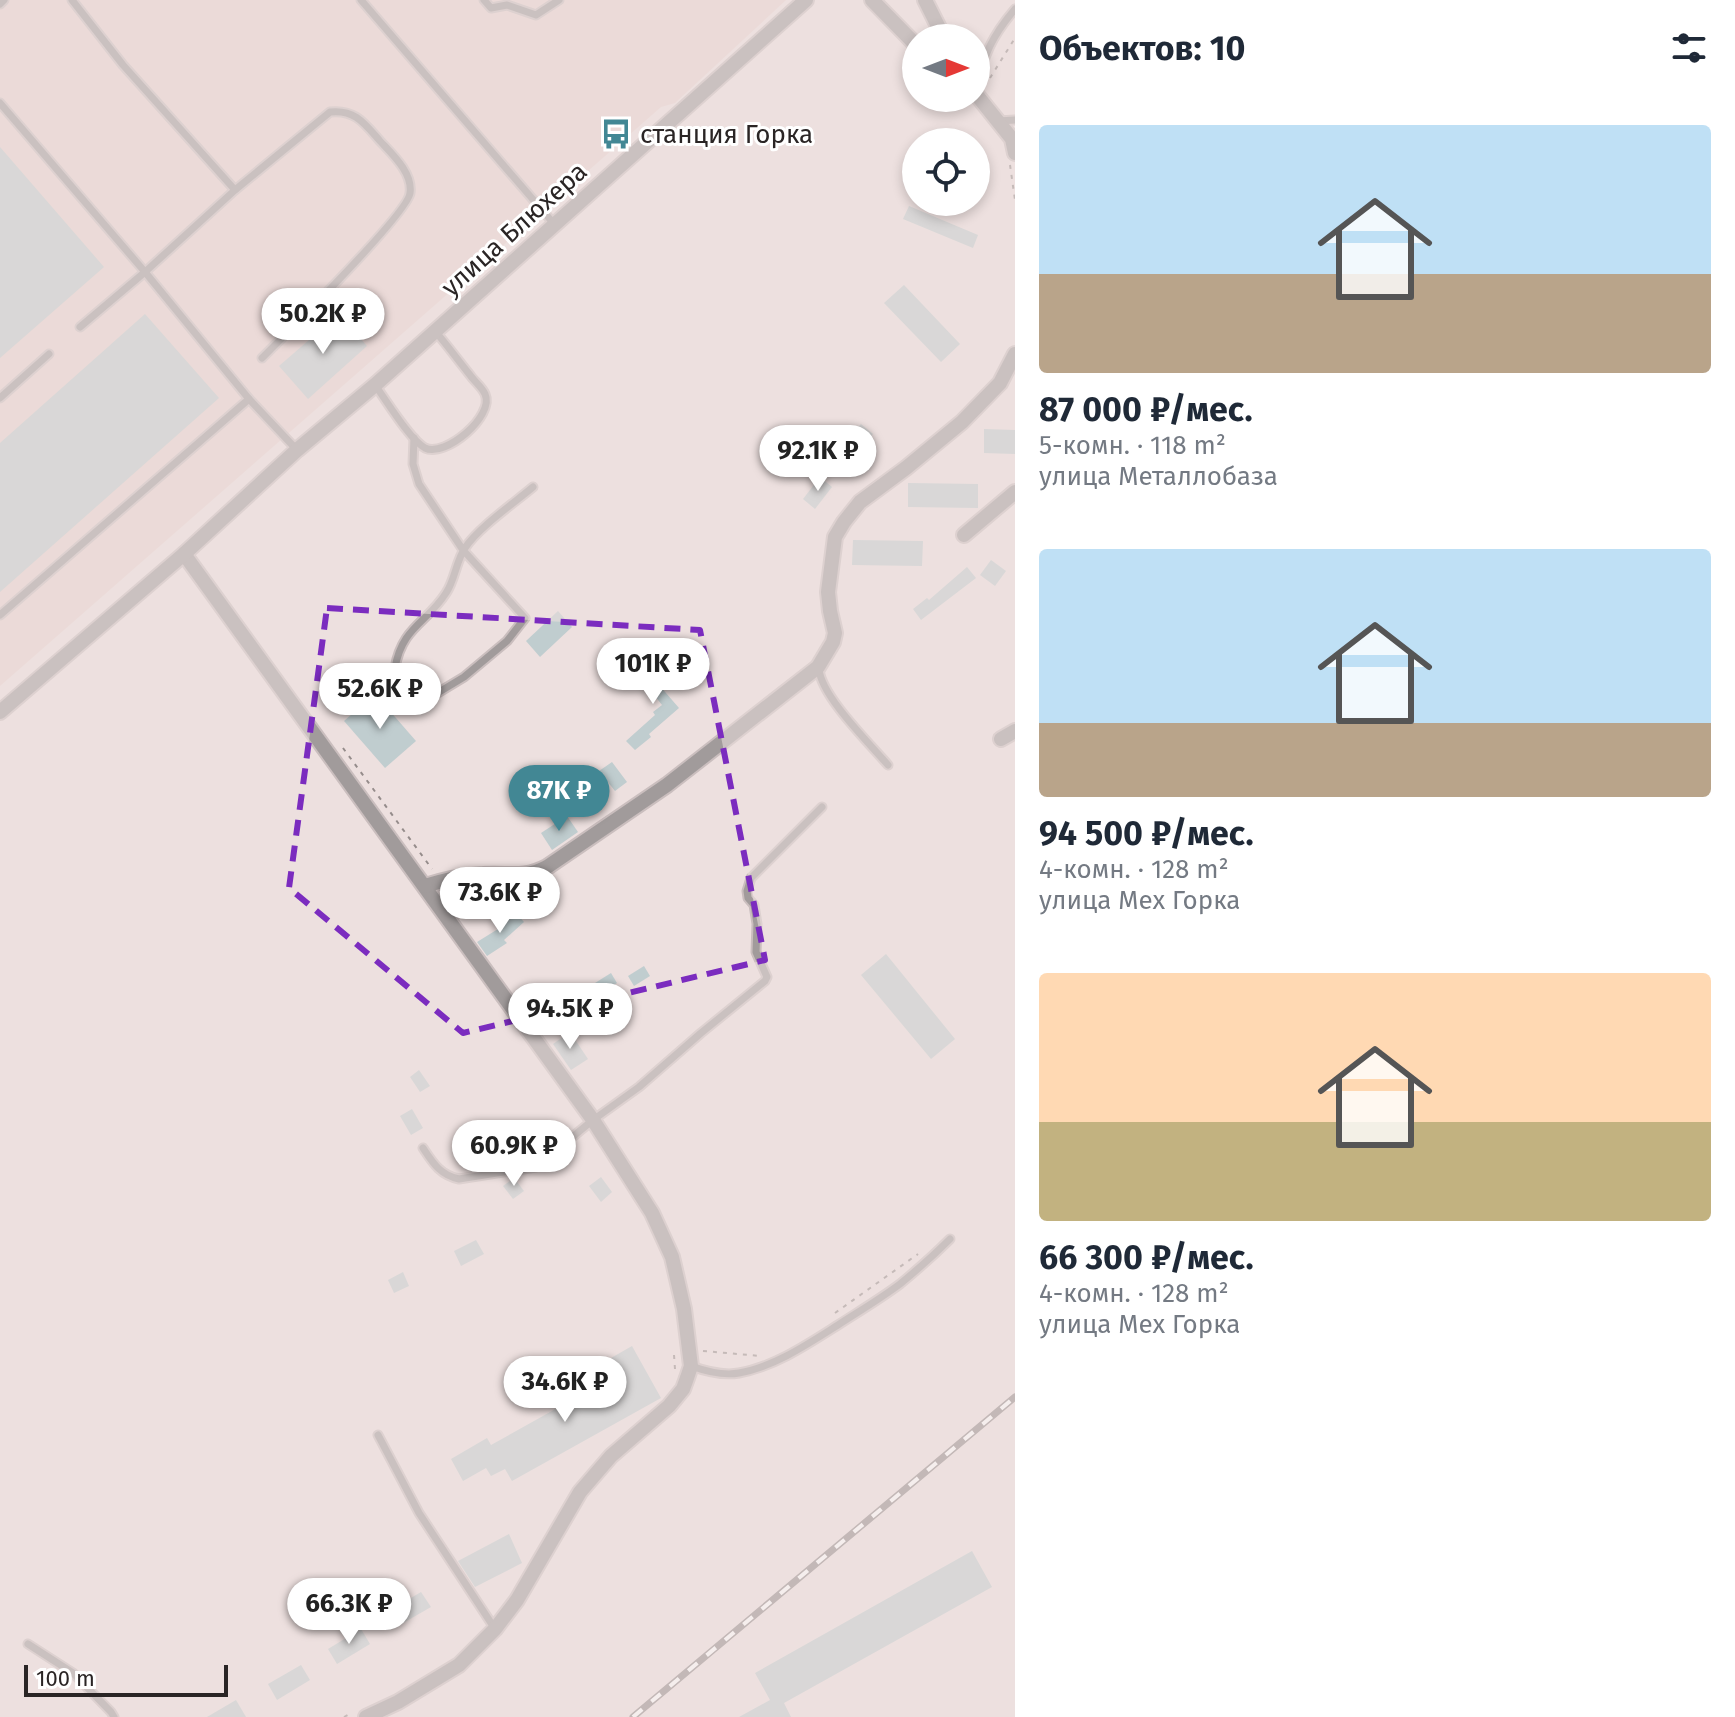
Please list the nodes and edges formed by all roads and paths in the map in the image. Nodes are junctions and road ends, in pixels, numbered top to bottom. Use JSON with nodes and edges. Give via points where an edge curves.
{"nodes":[{"id":1,"x":72,"y":0,"type":"edge"},
{"id":2,"x":361,"y":0,"type":"edge"},
{"id":3,"x":484,"y":0,"type":"edge"},
{"id":4,"x":559,"y":0,"type":"edge"},
{"id":5,"x":806,"y":0,"type":"edge"},
{"id":6,"x":872,"y":0,"type":"edge"},
{"id":7,"x":925,"y":0,"type":"edge"},
{"id":8,"x":1015,"y":9,"type":"edge"},
{"id":9,"x":937,"y":24,"type":"edge"},
{"id":10,"x":902,"y":31,"type":"edge"},
{"id":11,"x":1015,"y":38,"type":"edge"},
{"id":12,"x":990,"y":43,"type":"edge"},
{"id":13,"x":990,"y":79,"type":"dead end"},
{"id":14,"x":0,"y":103,"type":"edge"},
{"id":15,"x":990,"y":110,"type":"edge"},
{"id":16,"x":1015,"y":120,"type":"edge"},
{"id":17,"x":998,"y":121,"type":"junction"},
{"id":18,"x":1015,"y":151,"type":"edge"},
{"id":19,"x":235,"y":190,"type":"junction"},
{"id":20,"x":555,"y":225,"type":"junction"},
{"id":21,"x":145,"y":272,"type":"junction"},
{"id":22,"x":80,"y":327,"type":"dead end"},
{"id":23,"x":435,"y":331,"type":"junction"},
{"id":24,"x":49,"y":354,"type":"dead end"},
{"id":25,"x":1015,"y":354,"type":"edge"},
{"id":26,"x":262,"y":358,"type":"dead end"},
{"id":27,"x":375,"y":385,"type":"junction"},
{"id":28,"x":0,"y":398,"type":"edge"},
{"id":29,"x":249,"y":399,"type":"junction"},
{"id":30,"x":414,"y":438,"type":"junction"},
{"id":31,"x":297,"y":450,"type":"junction"},
{"id":32,"x":533,"y":487,"type":"dead end"},
{"id":33,"x":1015,"y":492,"type":"edge"},
{"id":34,"x":964,"y":535,"type":"dead end"},
{"id":35,"x":463,"y":550,"type":"junction"},
{"id":36,"x":184,"y":554,"type":"junction"},
{"id":37,"x":0,"y":615,"type":"edge"},
{"id":38,"x":818,"y":667,"type":"junction"},
{"id":39,"x":0,"y":712,"type":"edge"},
{"id":40,"x":1015,"y":731,"type":"edge"},
{"id":41,"x":1001,"y":739,"type":"dead end"},
{"id":42,"x":338,"y":741,"type":"dead end"},
{"id":43,"x":888,"y":765,"type":"dead end"},
{"id":44,"x":822,"y":807,"type":"dead end"},
{"id":45,"x":431,"y":884,"type":"junction"},
{"id":46,"x":500,"y":890,"type":"dead end"},
{"id":47,"x":593,"y":1120,"type":"junction"},
{"id":48,"x":423,"y":1148,"type":"dead end"},
{"id":49,"x":950,"y":1239,"type":"dead end"},
{"id":50,"x":674,"y":1345,"type":"dead end"},
{"id":51,"x":691,"y":1366,"type":"junction"},
{"id":52,"x":675,"y":1371,"type":"dead end"},
{"id":53,"x":378,"y":1435,"type":"dead end"},
{"id":54,"x":495,"y":1629,"type":"junction"},
{"id":55,"x":28,"y":1644,"type":"dead end"},
{"id":56,"x":364,"y":1712,"type":"edge"},
{"id":57,"x":114,"y":1717,"type":"edge"},
{"id":58,"x":344,"y":1717,"type":"edge"}],
"edges":[{"from":1,"to":19,"type":"lane"},
{"from":2,"to":20,"type":"lane"},
{"from":3,"to":4,"type":"lane","via":[[491,8],[507,5],[536,15]]},
{"from":5,"to":20,"type":"street","name":"улица Блюхера"},
{"from":6,"to":10,"type":"street"},
{"from":7,"to":9,"type":"street"},
{"from":8,"to":12,"type":"lane"},
{"from":11,"to":13,"type":"path"},
{"from":14,"to":21,"type":"lane"},
{"from":15,"to":17,"type":"street"},
{"from":16,"to":17,"type":"lane"},
{"from":17,"to":18,"type":"street"},
{"from":19,"to":21,"type":"lane"},
{"from":19,"to":26,"type":"lane","via":[[330,112],[341,110],[361,120],[398,162],[411,192],[375,240]]},
{"from":20,"to":23,"type":"street","name":"улица Блюхера"},
{"from":21,"to":22,"type":"lane"},
{"from":21,"to":29,"type":"lane"},
{"from":23,"to":27,"type":"street","name":"улица Блюхера"},
{"from":23,"to":30,"type":"lane","via":[[486,395],[485,411],[444,448],[424,447]]},
{"from":24,"to":28,"type":"lane"},
{"from":25,"to":38,"type":"street","via":[[1000,383],[962,422],[860,502],[844,522],[835,537],[828,592],[835,633]]},
{"from":27,"to":30,"type":"lane"},
{"from":27,"to":31,"type":"street","name":"улица Блюхера"},
{"from":29,"to":31,"type":"lane"},
{"from":29,"to":37,"type":"lane"},
{"from":30,"to":35,"type":"lane","via":[[419,484]]},
{"from":31,"to":36,"type":"street","name":"улица Блюхера"},
{"from":32,"to":35,"type":"lane"},
{"from":33,"to":34,"type":"street"},
{"from":35,"to":35,"type":"lane","via":[[445,595],[403,641],[394,677],[395,695],[402,702],[421,703],[464,677],[507,641],[525,618]]},
{"from":36,"to":39,"type":"street","name":"улица Блюхера"},
{"from":36,"to":45,"type":"street"},
{"from":38,"to":43,"type":"lane","via":[[831,699]]},
{"from":38,"to":45,"type":"street","via":[[667,785],[547,867],[532,875],[486,874]]},
{"from":40,"to":41,"type":"street"},
{"from":42,"to":45,"type":"path","via":[[433,869]]},
{"from":44,"to":47,"type":"lane","via":[[748,885],[765,981]]},
{"from":45,"to":46,"type":"path","via":[[443,896]]},
{"from":45,"to":47,"type":"street"},
{"from":47,"to":48,"type":"lane","via":[[536,1167],[459,1179],[439,1171]]},
{"from":47,"to":51,"type":"street","via":[[652,1213],[672,1257]]},
{"from":49,"to":51,"type":"lane","via":[[897,1286],[800,1348],[741,1373]]},
{"from":50,"to":52,"type":"path"},
{"from":51,"to":54,"type":"street","via":[[683,1389],[669,1406],[611,1456],[580,1492]]},
{"from":53,"to":54,"type":"lane","via":[[419,1513]]},
{"from":54,"to":56,"type":"street","via":[[459,1665],[398,1702]]},
{"from":55,"to":57,"type":"lane","via":[[73,1673]]},
{"from":56,"to":58,"type":"path"}]}
